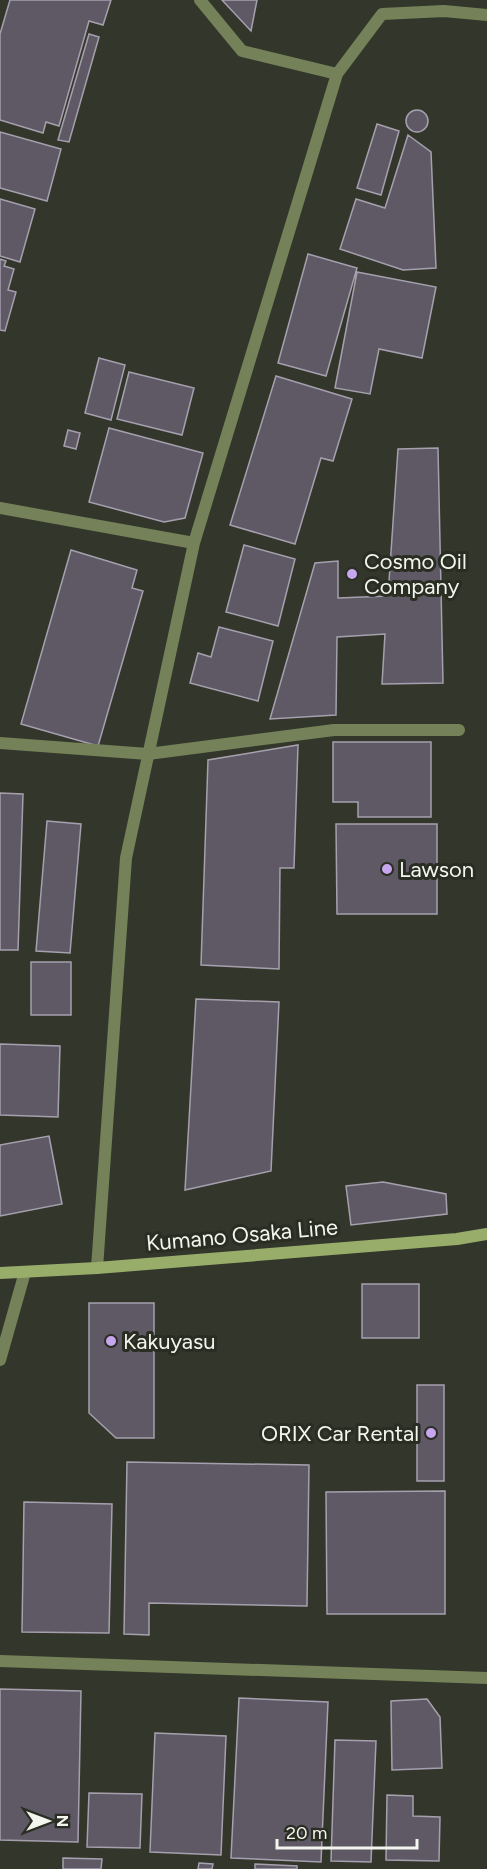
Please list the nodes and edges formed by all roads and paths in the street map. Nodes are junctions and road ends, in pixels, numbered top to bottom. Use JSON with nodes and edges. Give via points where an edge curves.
{"nodes":[{"id":1,"x":200,"y":0,"type":"edge"},
{"id":2,"x":487,"y":15,"type":"edge"},
{"id":3,"x":337,"y":74,"type":"junction"},
{"id":4,"x":0,"y":508,"type":"edge"},
{"id":5,"x":194,"y":543,"type":"junction"},
{"id":6,"x":459,"y":730,"type":"dead end"},
{"id":7,"x":0,"y":744,"type":"edge"},
{"id":8,"x":148,"y":754,"type":"junction"},
{"id":9,"x":487,"y":1234,"type":"edge"},
{"id":10,"x":97,"y":1268,"type":"junction"},
{"id":11,"x":25,"y":1272,"type":"junction"},
{"id":12,"x":0,"y":1273,"type":"edge"},
{"id":13,"x":0,"y":1360,"type":"edge"},
{"id":14,"x":0,"y":1661,"type":"edge"},
{"id":15,"x":487,"y":1678,"type":"edge"}],
"edges":[{"from":1,"to":3,"type":"street","via":[[242,51]]},
{"from":2,"to":3,"type":"street","via":[[444,10],[381,14]]},
{"from":3,"to":5,"type":"street"},
{"from":4,"to":5,"type":"street"},
{"from":5,"to":8,"type":"street"},
{"from":6,"to":8,"type":"street","via":[[334,730]]},
{"from":7,"to":8,"type":"street"},
{"from":8,"to":10,"type":"street","via":[[126,858]]},
{"from":9,"to":10,"type":"main road","name":"Kumano Osaka Line"},
{"from":10,"to":11,"type":"main road","name":"Kumano Osaka Line"},
{"from":11,"to":12,"type":"main road","name":"Kumano Osaka Line"},
{"from":11,"to":13,"type":"street"},
{"from":14,"to":15,"type":"street"}]}
